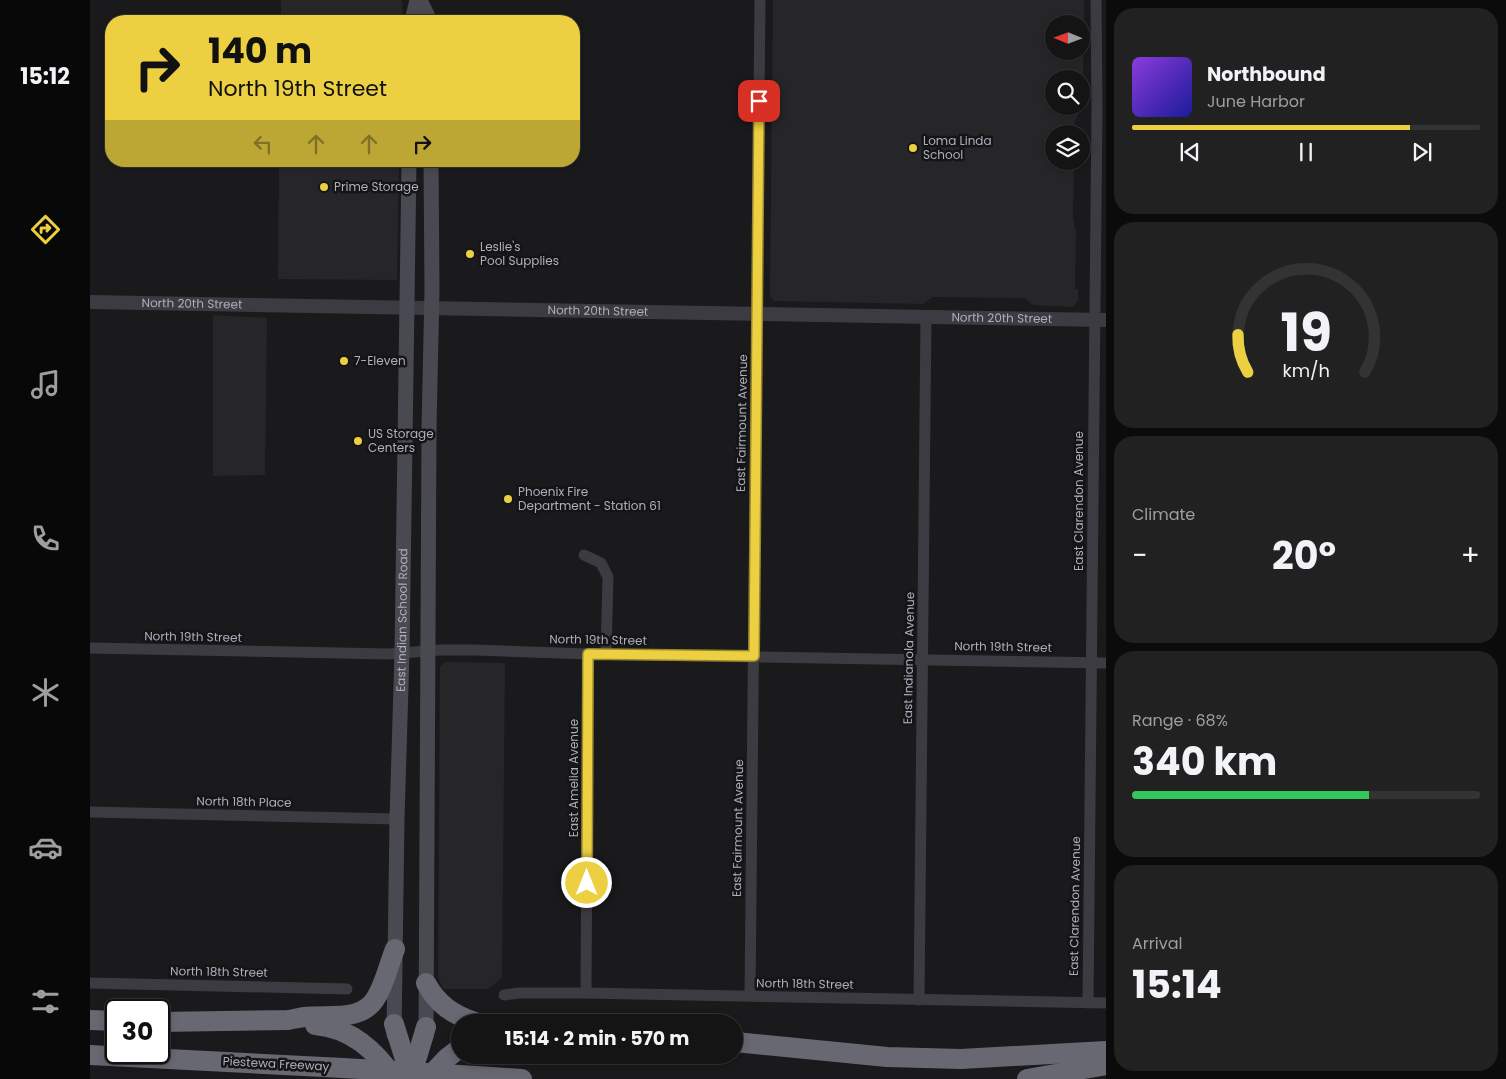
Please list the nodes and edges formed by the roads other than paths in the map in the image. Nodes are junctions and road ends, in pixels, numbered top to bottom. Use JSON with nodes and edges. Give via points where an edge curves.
{"nodes":[{"id":1,"x":419,"y":0,"type":"edge"},
{"id":2,"x":760,"y":0,"type":"edge"},
{"id":3,"x":1096,"y":0,"type":"edge"},
{"id":4,"x":414,"y":15,"type":"edge"},
{"id":5,"x":427,"y":15,"type":"edge"},
{"id":6,"x":409,"y":167,"type":"edge"},
{"id":7,"x":431,"y":167,"type":"edge"},
{"id":8,"x":90,"y":302,"type":"edge"},
{"id":9,"x":406,"y":307,"type":"junction"},
{"id":10,"x":432,"y":308,"type":"junction"},
{"id":11,"x":757,"y":314,"type":"junction"},
{"id":12,"x":926,"y":317,"type":"junction"},
{"id":13,"x":1100,"y":320,"type":"edge"},
{"id":14,"x":584,"y":555,"type":"dead end"},
{"id":15,"x":90,"y":648,"type":"edge"},
{"id":16,"x":428,"y":651,"type":"junction"},
{"id":17,"x":402,"y":653,"type":"junction"},
{"id":18,"x":588,"y":654,"type":"junction"},
{"id":19,"x":606,"y":654,"type":"junction"},
{"id":20,"x":754,"y":656,"type":"junction"},
{"id":21,"x":923,"y":660,"type":"junction"},
{"id":22,"x":1092,"y":662,"type":"junction"},
{"id":23,"x":1106,"y":662,"type":"edge"},
{"id":24,"x":90,"y":812,"type":"edge"},
{"id":25,"x":397,"y":819,"type":"junction"},
{"id":26,"x":395,"y":949,"type":"junction"},
{"id":27,"x":90,"y":983,"type":"edge"},
{"id":28,"x":426,"y":983,"type":"junction"},
{"id":29,"x":348,"y":989,"type":"dead end"},
{"id":30,"x":586,"y":993,"type":"junction"},
{"id":31,"x":504,"y":995,"type":"dead end"},
{"id":32,"x":750,"y":996,"type":"junction"},
{"id":33,"x":919,"y":1000,"type":"junction"},
{"id":34,"x":1088,"y":1003,"type":"junction"},
{"id":35,"x":1106,"y":1003,"type":"edge"},
{"id":36,"x":455,"y":1014,"type":"edge"},
{"id":37,"x":90,"y":1020,"type":"edge"},
{"id":38,"x":288,"y":1020,"type":"junction"},
{"id":39,"x":105,"y":1021,"type":"edge"},
{"id":40,"x":170,"y":1022,"type":"edge"},
{"id":41,"x":394,"y":1024,"type":"joint"},
{"id":42,"x":426,"y":1027,"type":"joint"},
{"id":43,"x":743,"y":1043,"type":"edge"},
{"id":44,"x":1106,"y":1051,"type":"edge"},
{"id":45,"x":90,"y":1055,"type":"edge"},
{"id":46,"x":451,"y":1055,"type":"edge"},
{"id":47,"x":1106,"y":1065,"type":"edge"},
{"id":48,"x":408,"y":1079,"type":"edge"},
{"id":49,"x":522,"y":1079,"type":"edge"},
{"id":50,"x":1027,"y":1079,"type":"edge"}],
"edges":[{"from":1,"to":4,"type":"main road"},
{"from":1,"to":5,"type":"main road"},
{"from":2,"to":11,"type":"street","name":"East Fairmount Avenue"},
{"from":3,"to":13,"type":"street","name":"East Clarendon Avenue"},
{"from":6,"to":9,"type":"main road","name":"East Indian School Road"},
{"from":7,"to":10,"type":"main road","name":"East Indian School Road"},
{"from":8,"to":9,"type":"street","name":"North 20th Street"},
{"from":9,"to":10,"type":"street","name":"North 20th Street"},
{"from":9,"to":17,"type":"main road","name":"East Indian School Road"},
{"from":10,"to":11,"type":"street","name":"North 20th Street"},
{"from":10,"to":16,"type":"main road","name":"East Indian School Road"},
{"from":11,"to":12,"type":"street","name":"North 20th Street"},
{"from":11,"to":20,"type":"street","name":"East Fairmount Avenue"},
{"from":12,"to":13,"type":"street","name":"North 20th Street"},
{"from":12,"to":21,"type":"street","name":"East Indianola Avenue"},
{"from":13,"to":22,"type":"street","name":"East Clarendon Avenue"},
{"from":14,"to":19,"type":"street","via":[[601,563],[608,577]]},
{"from":15,"to":17,"type":"street","name":"North 19th Street"},
{"from":16,"to":17,"type":"street","name":"North 19th Street"},
{"from":16,"to":18,"type":"street","name":"North 19th Street"},
{"from":16,"to":28,"type":"main road","name":"East Indian School Road"},
{"from":17,"to":25,"type":"main road","name":"East Indian School Road"},
{"from":18,"to":19,"type":"street","name":"North 19th Street"},
{"from":18,"to":30,"type":"street","name":"East Amelia Avenue"},
{"from":19,"to":20,"type":"street","name":"North 19th Street"},
{"from":20,"to":21,"type":"street","name":"North 19th Street"},
{"from":20,"to":32,"type":"street","name":"East Fairmount Avenue"},
{"from":21,"to":22,"type":"street","name":"North 19th Street"},
{"from":21,"to":33,"type":"street","name":"East Indianola Avenue"},
{"from":22,"to":23,"type":"street","name":"North 19th Street"},
{"from":22,"to":34,"type":"street","name":"East Clarendon Avenue"},
{"from":24,"to":25,"type":"street","name":"North 18th Place"},
{"from":25,"to":26,"type":"main road","name":"East Indian School Road"},
{"from":26,"to":38,"type":"highway","via":[[377,997],[368,1007],[357,1014],[345,1016]]},
{"from":26,"to":41,"type":"main road","name":"East Indian School Road"},
{"from":27,"to":29,"type":"street","name":"North 18th Street"},
{"from":28,"to":36,"type":"highway","via":[[436,1000]]},
{"from":28,"to":42,"type":"main road","name":"East Indian School Road"},
{"from":30,"to":31,"type":"street","name":"North 18th Street"},
{"from":30,"to":32,"type":"street","name":"North 18th Street"},
{"from":32,"to":33,"type":"street","name":"North 18th Street"},
{"from":33,"to":34,"type":"street","name":"North 18th Street"},
{"from":34,"to":35,"type":"street","name":"North 18th Street"},
{"from":37,"to":39,"type":"highway"},
{"from":38,"to":40,"type":"highway"},
{"from":38,"to":48,"type":"highway","via":[[334,1028],[358,1039]]},
{"from":41,"to":48,"type":"highway"},
{"from":42,"to":48,"type":"highway"},
{"from":43,"to":44,"type":"highway","via":[[886,1057],[961,1059]]},
{"from":45,"to":49,"type":"highway","name":"Piestewa Freeway","bridge":true},
{"from":46,"to":48,"type":"highway"},
{"from":47,"to":50,"type":"highway"}]}
